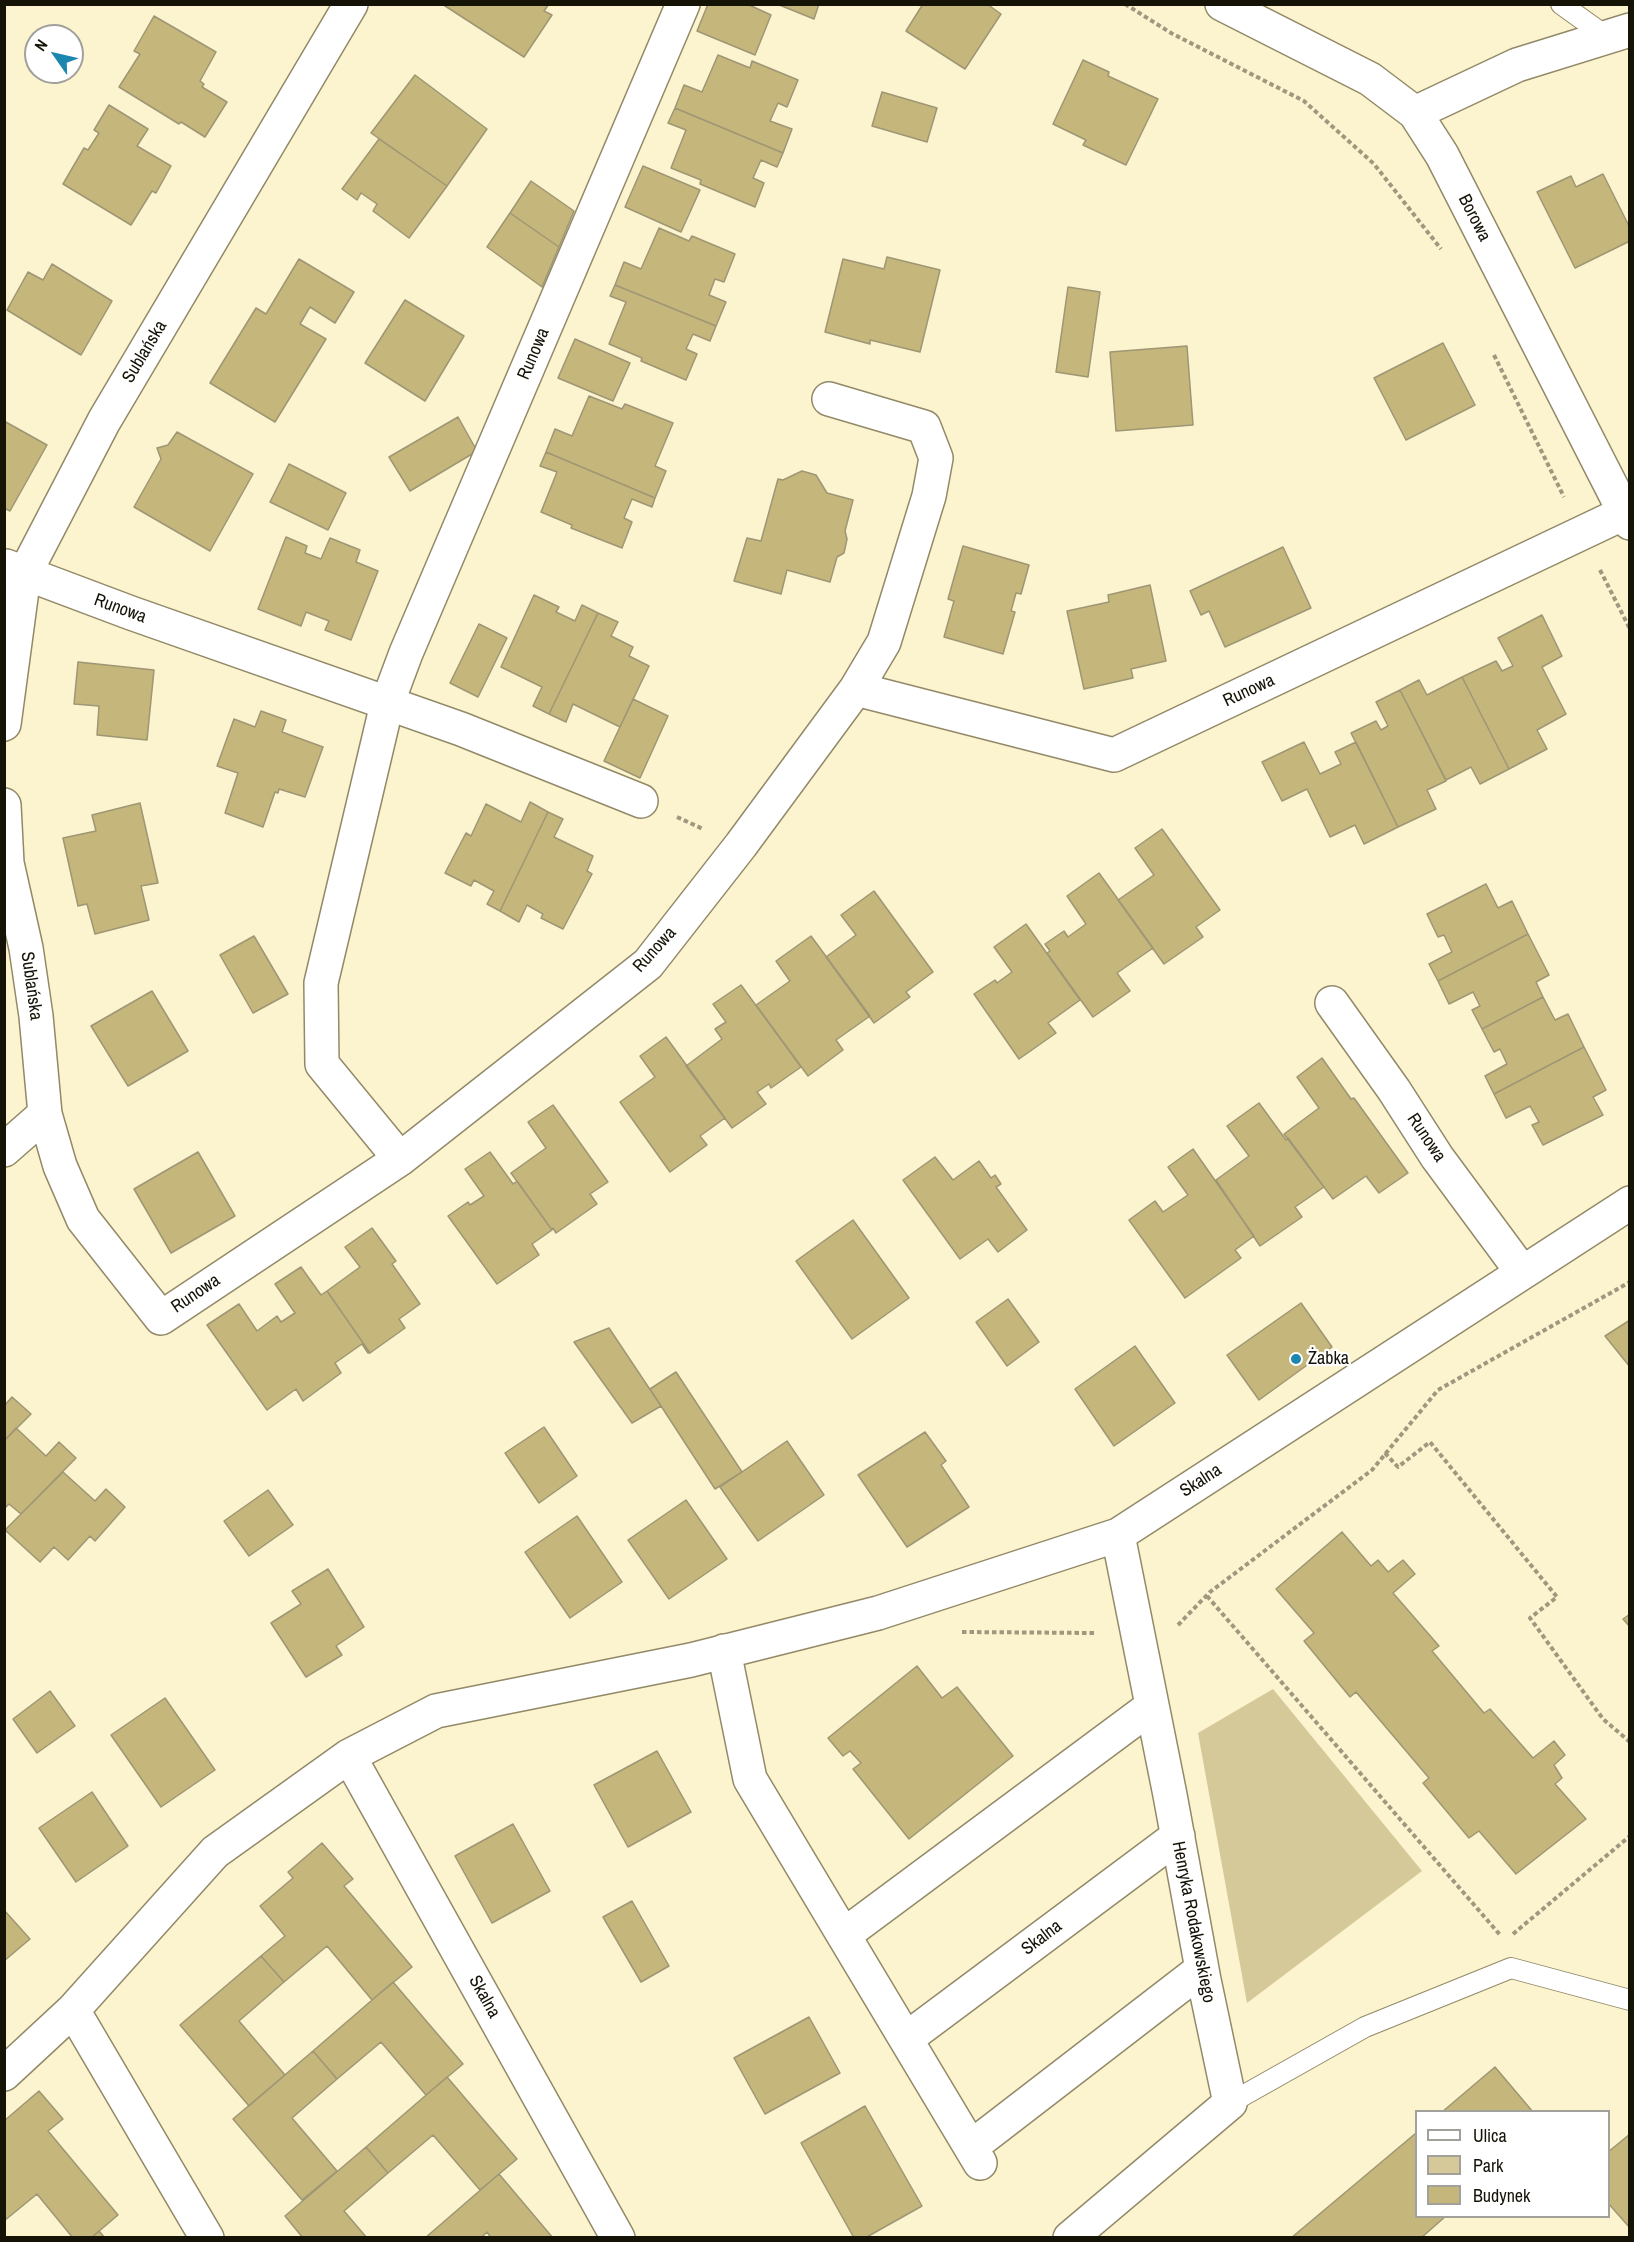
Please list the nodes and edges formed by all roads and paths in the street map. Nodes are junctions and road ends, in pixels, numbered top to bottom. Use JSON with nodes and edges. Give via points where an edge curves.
{"nodes":[{"id":1,"x":351,"y":4,"type":"edge"},
{"id":2,"x":683,"y":4,"type":"edge"},
{"id":3,"x":1125,"y":4,"type":"edge"},
{"id":4,"x":1222,"y":4,"type":"edge"},
{"id":5,"x":1561,"y":4,"type":"edge"},
{"id":6,"x":1618,"y":33,"type":"edge"},
{"id":7,"x":1415,"y":113,"type":"junction"},
{"id":8,"x":1445,"y":254,"type":"dead end"},
{"id":9,"x":1492,"y":351,"type":"dead end"},
{"id":10,"x":829,"y":399,"type":"dead end"},
{"id":11,"x":1627,"y":518,"type":"edge"},
{"id":12,"x":1581,"y":533,"type":"junction"},
{"id":13,"x":14,"y":570,"type":"edge"},
{"id":14,"x":1629,"y":629,"type":"edge"},
{"id":15,"x":856,"y":689,"type":"junction"},
{"id":16,"x":387,"y":704,"type":"junction"},
{"id":17,"x":4,"y":724,"type":"edge"},
{"id":18,"x":641,"y":801,"type":"joint"},
{"id":19,"x":4,"y":805,"type":"edge"},
{"id":20,"x":741,"y":845,"type":"junction"},
{"id":21,"x":1332,"y":1003,"type":"dead end"},
{"id":22,"x":45,"y":1114,"type":"junction"},
{"id":23,"x":4,"y":1150,"type":"edge"},
{"id":24,"x":400,"y":1159,"type":"junction"},
{"id":25,"x":1629,"y":1203,"type":"edge"},
{"id":26,"x":1522,"y":1272,"type":"junction"},
{"id":27,"x":1629,"y":1282,"type":"edge"},
{"id":28,"x":1385,"y":1453,"type":"junction"},
{"id":29,"x":1118,"y":1535,"type":"junction"},
{"id":30,"x":1207,"y":1596,"type":"junction"},
{"id":31,"x":1177,"y":1626,"type":"dead end"},
{"id":32,"x":956,"y":1632,"type":"dead end"},
{"id":33,"x":1105,"y":1633,"type":"dead end"},
{"id":34,"x":724,"y":1651,"type":"junction"},
{"id":35,"x":1151,"y":1707,"type":"junction"},
{"id":36,"x":1629,"y":1742,"type":"edge"},
{"id":37,"x":349,"y":1756,"type":"junction"},
{"id":38,"x":1178,"y":1836,"type":"junction"},
{"id":39,"x":1629,"y":1836,"type":"edge"},
{"id":40,"x":844,"y":1935,"type":"junction"},
{"id":41,"x":1202,"y":1969,"type":"junction"},
{"id":42,"x":1629,"y":2000,"type":"edge"},
{"id":43,"x":73,"y":2010,"type":"junction"},
{"id":44,"x":906,"y":2039,"type":"junction"},
{"id":45,"x":4,"y":2074,"type":"edge"},
{"id":46,"x":1230,"y":2103,"type":"junction"},
{"id":47,"x":207,"y":2238,"type":"edge"},
{"id":48,"x":618,"y":2238,"type":"edge"},
{"id":49,"x":1070,"y":2238,"type":"edge"}],
"edges":[{"from":1,"to":13,"type":"street","name":"Sublańska"},
{"from":2,"to":16,"type":"street","name":"Runowa"},
{"from":3,"to":8,"type":"path","via":[[1171,33],[1304,101],[1374,164]]},
{"from":4,"to":7,"type":"street","name":"Borowa","via":[[1370,79]]},
{"from":5,"to":6,"type":"lane"},
{"from":6,"to":7,"type":"street","via":[[1517,65]]},
{"from":7,"to":11,"type":"street","name":"Borowa","via":[[1442,155]]},
{"from":9,"to":12,"type":"path"},
{"from":10,"to":15,"type":"street","name":"Runowa","via":[[924,427],[936,458],[929,496],[884,642]]},
{"from":11,"to":12,"type":"street","name":"Runowa"},
{"from":12,"to":14,"type":"path"},
{"from":12,"to":15,"type":"street","name":"Runowa","via":[[1114,755]]},
{"from":13,"to":16,"type":"street","name":"Runowa"},
{"from":13,"to":17,"type":"street","name":"Sublańska"},
{"from":15,"to":20,"type":"street","name":"Runowa"},
{"from":16,"to":18,"type":"street","name":"Runowa","via":[[461,729]]},
{"from":16,"to":24,"type":"street","name":"Runowa","via":[[321,983],[321,1064]]},
{"from":18,"to":20,"type":"path"},
{"from":19,"to":22,"type":"street","name":"Sublańska","via":[[7,862],[36,1016]]},
{"from":20,"to":24,"type":"street","name":"Runowa","via":[[648,964]]},
{"from":21,"to":26,"type":"street","name":"Runowa"},
{"from":22,"to":23,"type":"street"},
{"from":22,"to":24,"type":"street","name":"Runowa","via":[[60,1166],[82,1219],[160,1318]]},
{"from":25,"to":26,"type":"street","name":"Skalna"},
{"from":26,"to":29,"type":"street","name":"Skalna"},
{"from":27,"to":28,"type":"path","via":[[1438,1390]]},
{"from":28,"to":30,"type":"path","via":[[1372,1470]]},
{"from":28,"to":36,"type":"path","via":[[1398,1467],[1430,1442],[1557,1597],[1530,1618],[1603,1719]]},
{"from":29,"to":34,"type":"street","name":"Skalna","via":[[878,1613]]},
{"from":29,"to":35,"type":"street","name":"Henryka Rodakowskiego"},
{"from":30,"to":31,"type":"path"},
{"from":30,"to":39,"type":"path","via":[[1504,1941]]},
{"from":32,"to":33,"type":"path"},
{"from":34,"to":37,"type":"street","name":"Skalna","via":[[436,1711]]},
{"from":34,"to":40,"type":"street","via":[[750,1779]]},
{"from":35,"to":38,"type":"street","name":"Henryka Rodakowskiego"},
{"from":35,"to":40,"type":"street"},
{"from":37,"to":43,"type":"street","name":"Skalna","via":[[215,1852]]},
{"from":37,"to":48,"type":"street","name":"Skalna"},
{"from":38,"to":41,"type":"street","name":"Henryka Rodakowskiego"},
{"from":38,"to":44,"type":"street","name":"Skalna"},
{"from":40,"to":44,"type":"street"},
{"from":41,"to":44,"type":"street","via":[[976,2155]]},
{"from":41,"to":46,"type":"street","name":"Henryka Rodakowskiego"},
{"from":42,"to":46,"type":"lane","via":[[1510,1968],[1365,2027]]},
{"from":43,"to":45,"type":"street","name":"Skalna"},
{"from":43,"to":47,"type":"street"},
{"from":46,"to":49,"type":"street"}]}
